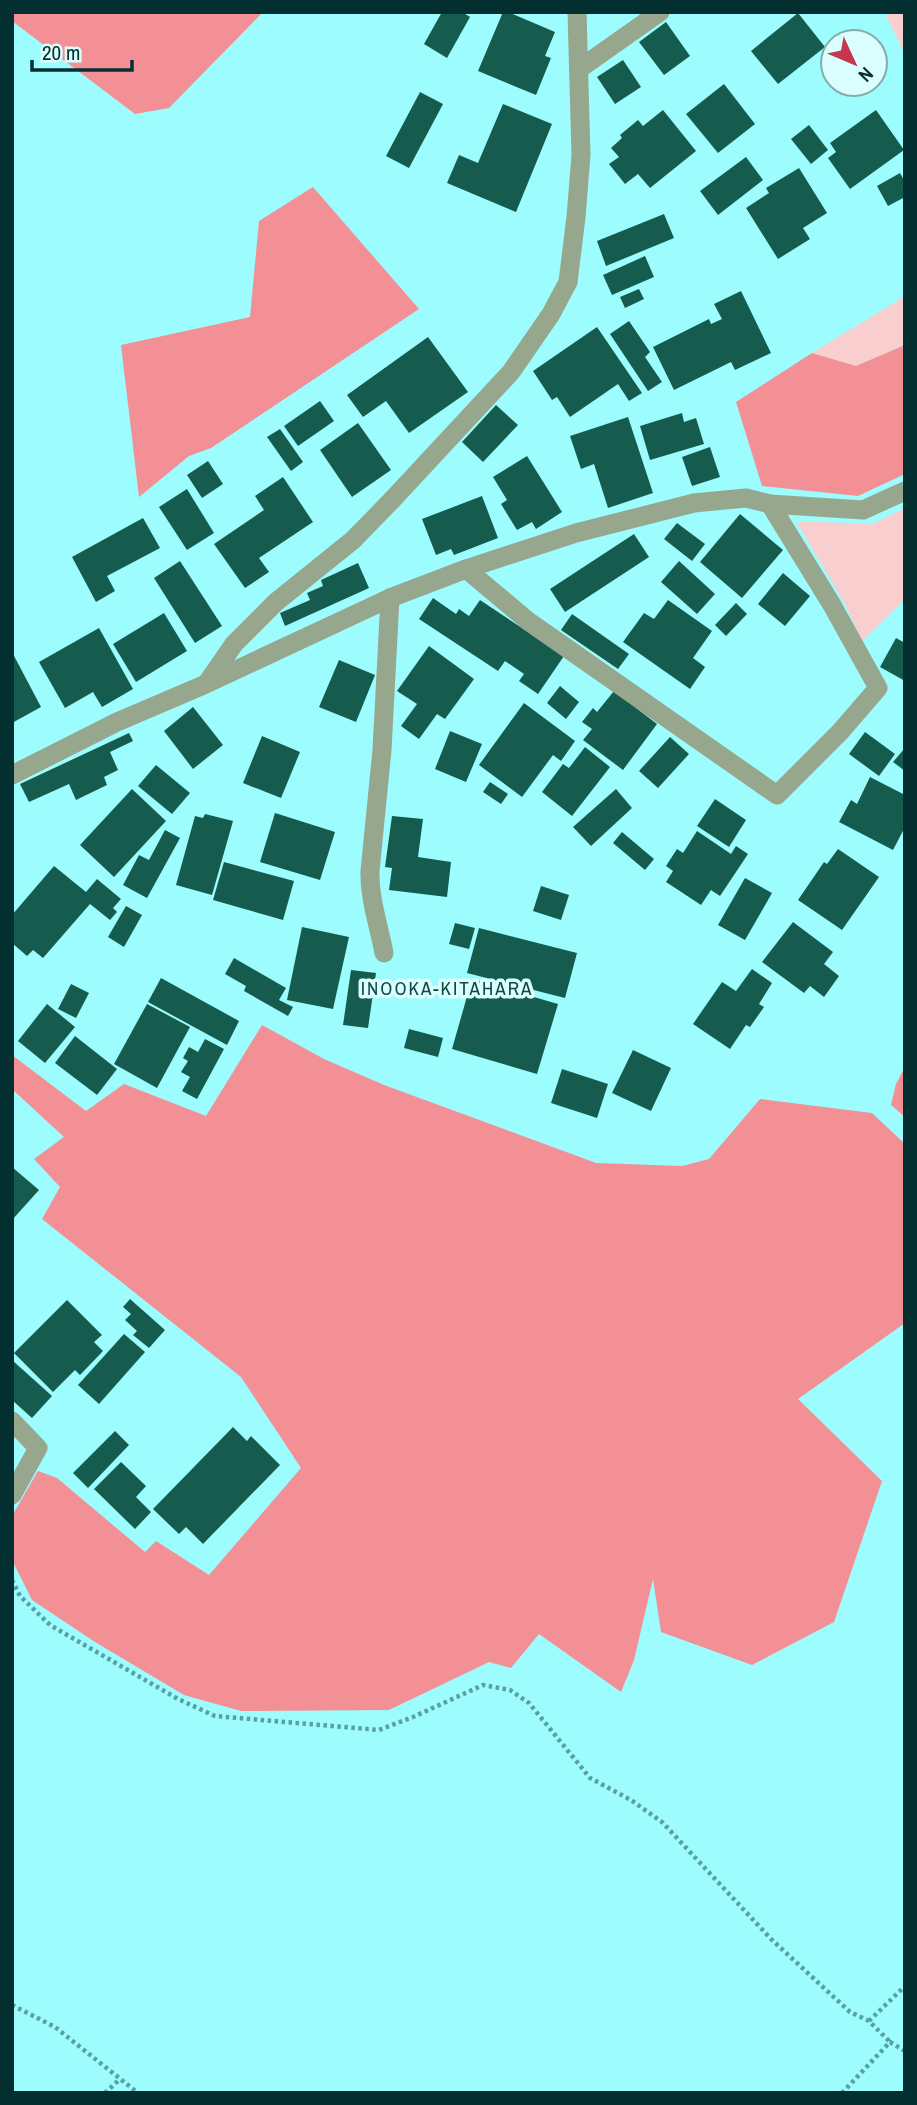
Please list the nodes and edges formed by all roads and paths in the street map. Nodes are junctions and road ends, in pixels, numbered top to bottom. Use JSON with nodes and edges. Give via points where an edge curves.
{"nodes":[{"id":1,"x":578,"y":12,"type":"edge"},
{"id":2,"x":660,"y":12,"type":"edge"},
{"id":3,"x":579,"y":69,"type":"junction"},
{"id":4,"x":905,"y":491,"type":"edge"},
{"id":5,"x":770,"y":504,"type":"junction"},
{"id":6,"x":467,"y":569,"type":"junction"},
{"id":7,"x":390,"y":598,"type":"junction"},
{"id":8,"x":206,"y":684,"type":"junction"},
{"id":9,"x":12,"y":775,"type":"edge"},
{"id":10,"x":384,"y":953,"type":"dead end"},
{"id":11,"x":12,"y":1422,"type":"edge"},
{"id":12,"x":12,"y":1495,"type":"edge"},
{"id":13,"x":12,"y":1580,"type":"edge"},
{"id":14,"x":905,"y":1986,"type":"edge"},
{"id":15,"x":12,"y":2005,"type":"edge"},
{"id":16,"x":869,"y":2021,"type":"junction"},
{"id":17,"x":890,"y":2042,"type":"junction"},
{"id":18,"x":905,"y":2051,"type":"edge"},
{"id":19,"x":120,"y":2079,"type":"junction"},
{"id":20,"x":105,"y":2093,"type":"edge"},
{"id":21,"x":138,"y":2093,"type":"edge"},
{"id":22,"x":842,"y":2093,"type":"edge"}],
"edges":[{"from":1,"to":3,"type":"street"},
{"from":2,"to":3,"type":"street"},
{"from":3,"to":8,"type":"street","via":[[582,155],[576,217],[568,282],[551,314],[511,372],[411,480],[353,540],[275,602],[234,645]]},
{"from":4,"to":5,"type":"street","via":[[863,510]]},
{"from":5,"to":6,"type":"street","via":[[746,498],[694,503],[576,533]]},
{"from":5,"to":6,"type":"street","via":[[878,688],[777,795],[528,621]]},
{"from":6,"to":7,"type":"street"},
{"from":7,"to":8,"type":"street"},
{"from":7,"to":10,"type":"street","via":[[369,889]]},
{"from":8,"to":9,"type":"street"},
{"from":11,"to":12,"type":"street","via":[[38,1448]]},
{"from":13,"to":16,"type":"path","via":[[20,1596],[50,1625],[215,1716],[379,1730],[483,1685],[510,1690],[529,1703],[590,1778],[662,1822],[771,1939],[850,2012]]},
{"from":14,"to":16,"type":"path"},
{"from":15,"to":19,"type":"path","via":[[55,2027]]},
{"from":16,"to":17,"type":"path"},
{"from":17,"to":18,"type":"path"},
{"from":17,"to":22,"type":"path"},
{"from":19,"to":20,"type":"path"},
{"from":19,"to":21,"type":"path"}]}
